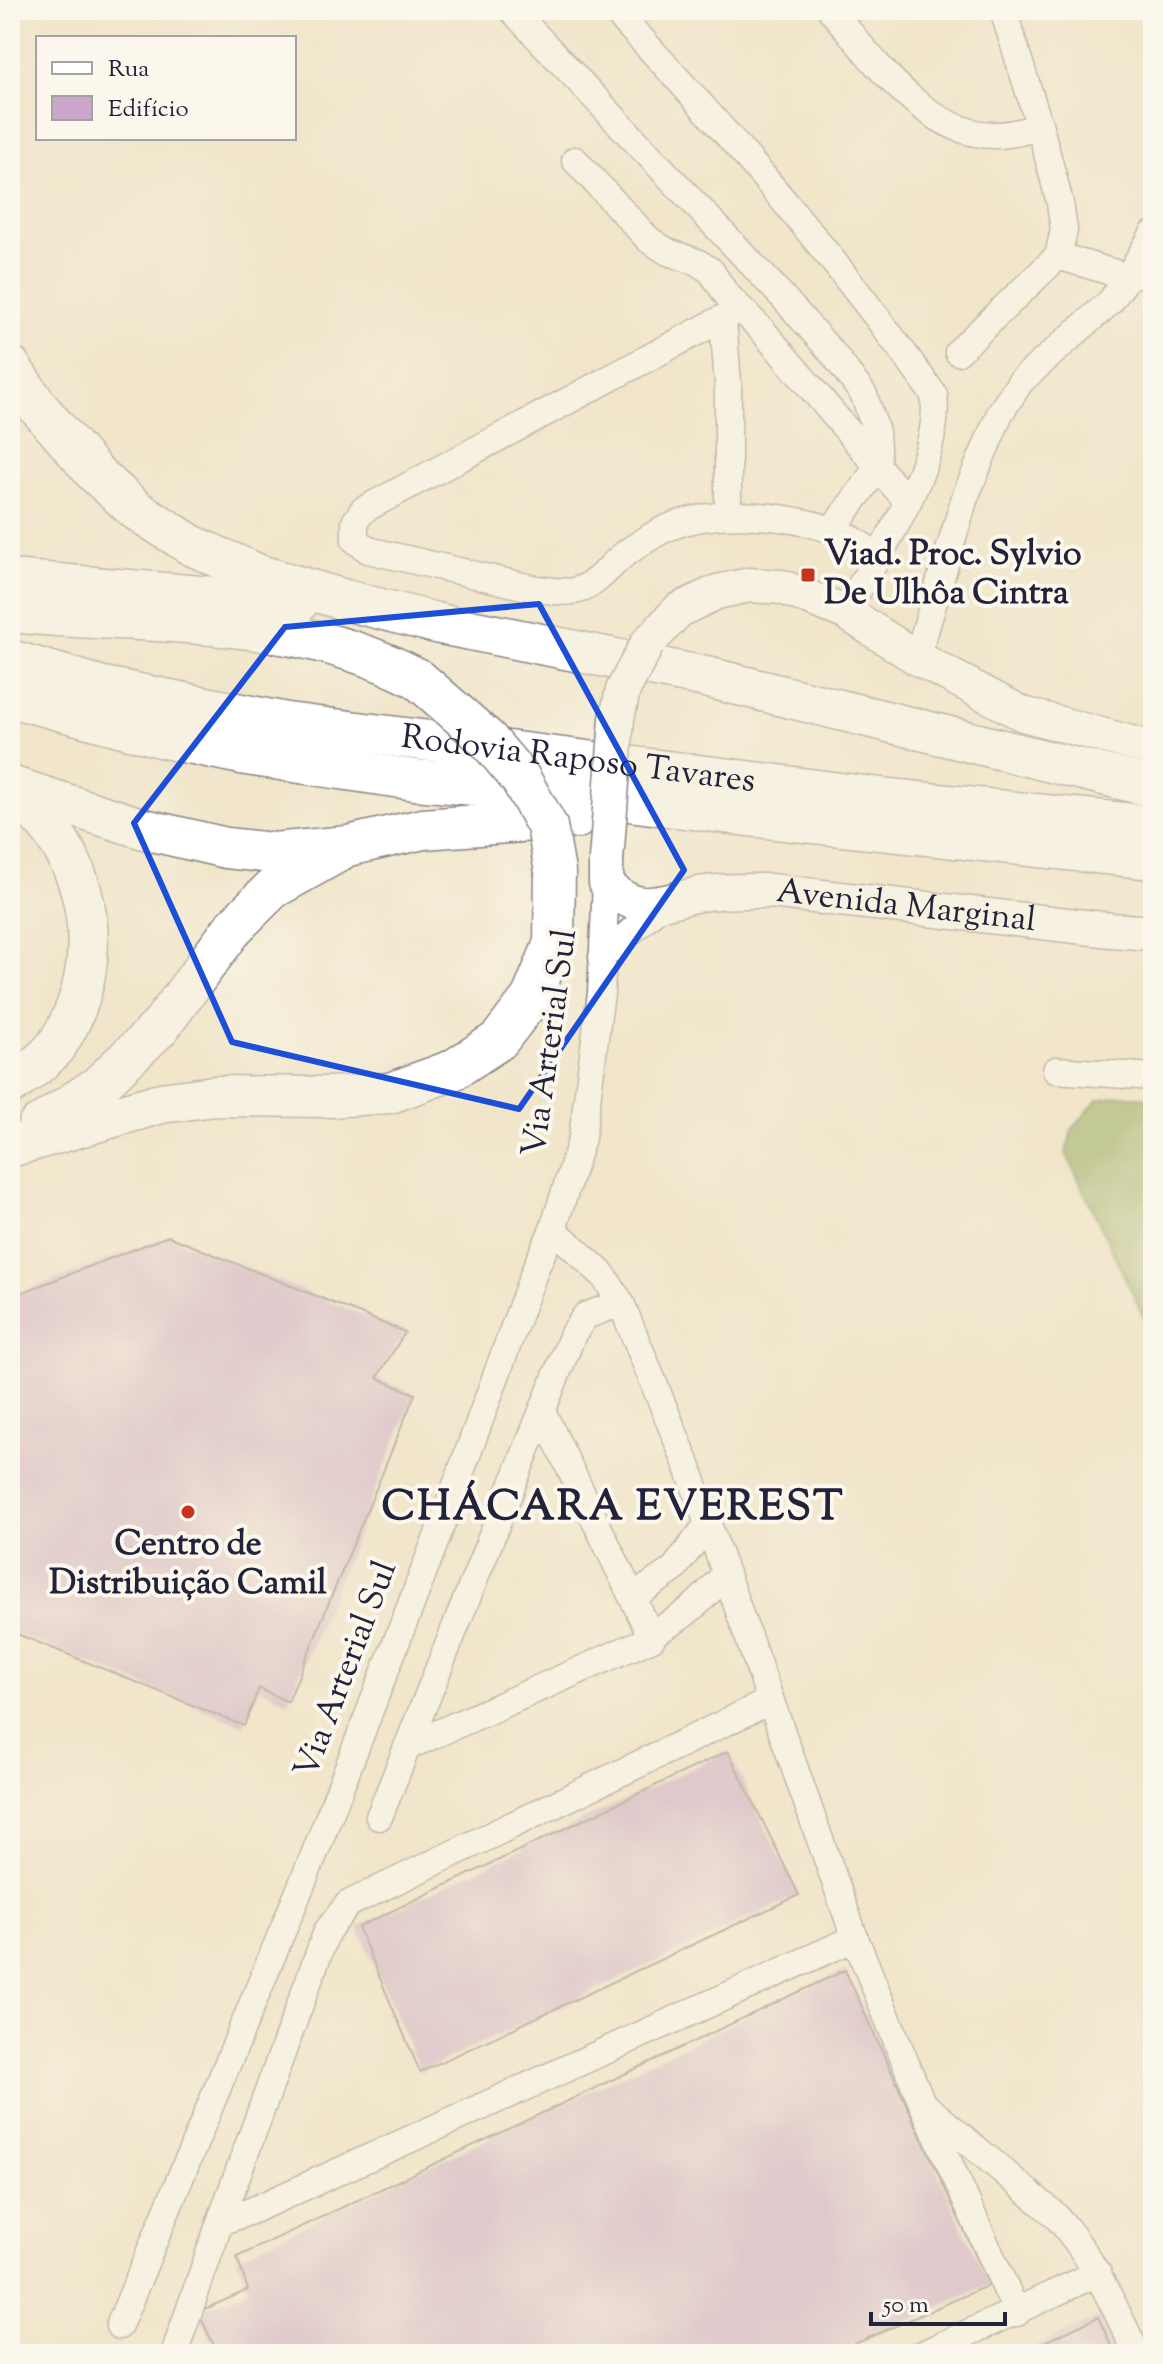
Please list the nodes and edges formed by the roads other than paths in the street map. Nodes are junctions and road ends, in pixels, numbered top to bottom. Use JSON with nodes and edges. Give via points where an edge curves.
{"nodes":[{"id":1,"x":512,"y":10,"type":"edge"},
{"id":2,"x":614,"y":10,"type":"edge"},
{"id":3,"x":831,"y":10,"type":"edge"},
{"id":4,"x":1003,"y":10,"type":"edge"},
{"id":5,"x":1040,"y":127,"type":"junction"},
{"id":6,"x":575,"y":160,"type":"dead end"},
{"id":7,"x":1153,"y":234,"type":"edge"},
{"id":8,"x":1058,"y":256,"type":"junction"},
{"id":9,"x":1141,"y":273,"type":"edge"},
{"id":10,"x":732,"y":314,"type":"junction"},
{"id":11,"x":958,"y":352,"type":"dead end"},
{"id":12,"x":10,"y":366,"type":"edge"},
{"id":13,"x":878,"y":467,"type":"junction"},
{"id":14,"x":907,"y":501,"type":"junction"},
{"id":15,"x":728,"y":515,"type":"junction"},
{"id":16,"x":833,"y":529,"type":"junction"},
{"id":17,"x":878,"y":556,"type":"junction"},
{"id":18,"x":10,"y":580,"type":"edge"},
{"id":19,"x":10,"y":612,"type":"edge"},
{"id":20,"x":845,"y":612,"type":"junction"},
{"id":21,"x":440,"y":624,"type":"junction"},
{"id":22,"x":917,"y":658,"type":"junction"},
{"id":23,"x":10,"y":660,"type":"edge"},
{"id":24,"x":10,"y":697,"type":"edge"},
{"id":25,"x":10,"y":725,"type":"edge"},
{"id":26,"x":1153,"y":749,"type":"edge"},
{"id":27,"x":246,"y":755,"type":"junction"},
{"id":28,"x":1153,"y":787,"type":"edge"},
{"id":29,"x":10,"y":788,"type":"edge"},
{"id":30,"x":1153,"y":826,"type":"edge"},
{"id":31,"x":884,"y":831,"type":"junction"},
{"id":32,"x":348,"y":846,"type":"junction"},
{"id":33,"x":1153,"y":859,"type":"edge"},
{"id":34,"x":606,"y":872,"type":"junction"},
{"id":35,"x":661,"y":905,"type":"junction"},
{"id":36,"x":1153,"y":933,"type":"edge"},
{"id":37,"x":602,"y":957,"type":"junction"},
{"id":38,"x":1056,"y":1070,"type":"dead end"},
{"id":39,"x":1153,"y":1077,"type":"edge"},
{"id":40,"x":10,"y":1085,"type":"edge"},
{"id":41,"x":10,"y":1146,"type":"edge"},
{"id":42,"x":553,"y":1229,"type":"junction"},
{"id":43,"x":621,"y":1303,"type":"junction"},
{"id":44,"x":542,"y":1411,"type":"junction"},
{"id":45,"x":708,"y":1524,"type":"junction"},
{"id":46,"x":726,"y":1573,"type":"junction"},
{"id":47,"x":633,"y":1597,"type":"junction"},
{"id":48,"x":652,"y":1634,"type":"junction"},
{"id":49,"x":770,"y":1701,"type":"junction"},
{"id":50,"x":407,"y":1747,"type":"junction"},
{"id":51,"x":379,"y":1817,"type":"dead end"},
{"id":52,"x":855,"y":1938,"type":"junction"},
{"id":53,"x":922,"y":2103,"type":"junction"},
{"id":54,"x":220,"y":2222,"type":"junction"},
{"id":55,"x":1098,"y":2273,"type":"junction"},
{"id":56,"x":1017,"y":2313,"type":"junction"},
{"id":57,"x":119,"y":2326,"type":"dead end"},
{"id":58,"x":174,"y":2354,"type":"edge"},
{"id":59,"x":923,"y":2354,"type":"edge"},
{"id":60,"x":1137,"y":2354,"type":"edge"}],
"edges":[{"from":1,"to":13,"type":"street","via":[[835,356],[864,395],[876,432]]},
{"from":2,"to":14,"type":"street","via":[[814,234],[934,395],[932,441]]},
{"from":3,"to":5,"type":"street","via":[[888,77],[943,120],[996,135]]},
{"from":4,"to":5,"type":"street"},
{"from":5,"to":8,"type":"street","via":[[1064,230]]},
{"from":6,"to":10,"type":"street","via":[[649,240],[711,271]]},
{"from":7,"to":9,"type":"street"},
{"from":8,"to":9,"type":"street"},
{"from":8,"to":11,"type":"street"},
{"from":9,"to":22,"type":"street","via":[[1021,381],[1000,413],[965,497]]},
{"from":10,"to":13,"type":"street","via":[[762,330]]},
{"from":10,"to":15,"type":"street"},
{"from":10,"to":15,"type":"street","via":[[363,510],[355,522],[355,540],[368,550],[505,582],[577,591],[660,532]]},
{"from":12,"to":21,"type":"highway","via":[[95,473],[136,510],[191,545],[259,575]]},
{"from":13,"to":14,"type":"street"},
{"from":13,"to":16,"type":"street"},
{"from":14,"to":17,"type":"street"},
{"from":15,"to":16,"type":"street","via":[[754,514]]},
{"from":16,"to":17,"type":"street"},
{"from":17,"to":20,"type":"street"},
{"from":18,"to":21,"type":"highway","via":[[285,603]]},
{"from":19,"to":41,"type":"highway","bridge":true,"via":[[263,631],[373,657],[418,679],[487,739],[520,778],[547,826],[555,872],[554,943],[532,997],[499,1040],[453,1070],[390,1093],[214,1096],[161,1103]]},
{"from":20,"to":22,"type":"main road"},
{"from":20,"to":34,"type":"main road","bridge":true,"via":[[782,587],[749,585],[717,592],[679,610],[647,644],[623,690],[617,719]]},
{"from":21,"to":28,"type":"highway","via":[[706,677]]},
{"from":22,"to":26,"type":"main road","via":[[1023,714]]},
{"from":23,"to":30,"type":"highway","name":"Rodovia Raposo Tavares","via":[[99,686],[287,723],[880,798]]},
{"from":24,"to":27,"type":"highway","name":"Rodovia Raposo Tavares"},
{"from":25,"to":27,"type":"highway","via":[[141,747]]},
{"from":27,"to":31,"type":"highway","name":"Rodovia Raposo Tavares","via":[[415,780]]},
{"from":29,"to":32,"type":"highway","via":[[226,848],[273,853]]},
{"from":29,"to":40,"type":"highway","via":[[38,813],[72,866],[86,907],[88,947],[81,996],[58,1042]]},
{"from":31,"to":32,"type":"highway","via":[[564,818],[423,829]]},
{"from":31,"to":33,"type":"highway","name":"Rodovia Raposo Tavares"},
{"from":32,"to":41,"type":"highway","via":[[272,889],[234,927],[159,1028],[97,1087]]},
{"from":34,"to":35,"type":"main road","name":"Avenida Marginal","via":[[617,896]]},
{"from":34,"to":37,"type":"street","name":"Via Arterial Sul"},
{"from":35,"to":36,"type":"main road","name":"Avenida Marginal","via":[[700,894],[770,891]]},
{"from":35,"to":37,"type":"street","name":"Avenida Marginal"},
{"from":37,"to":42,"type":"street","name":"Via Arterial Sul","via":[[582,1138]]},
{"from":38,"to":39,"type":"street"},
{"from":42,"to":43,"type":"street","via":[[603,1275]]},
{"from":42,"to":57,"type":"street","name":"Via Arterial Sul","via":[[316,1850]]},
{"from":43,"to":44,"type":"street","via":[[585,1316],[577,1326]]},
{"from":43,"to":45,"type":"street"},
{"from":44,"to":47,"type":"street"},
{"from":44,"to":50,"type":"street"},
{"from":45,"to":46,"type":"street"},
{"from":45,"to":47,"type":"street","via":[[673,1570]]},
{"from":46,"to":48,"type":"street","via":[[682,1618]]},
{"from":46,"to":49,"type":"street"},
{"from":47,"to":48,"type":"street"},
{"from":48,"to":50,"type":"street","via":[[650,1640]]},
{"from":49,"to":52,"type":"street"},
{"from":49,"to":54,"type":"street","via":[[348,1904],[327,1931]]},
{"from":50,"to":51,"type":"street"},
{"from":52,"to":53,"type":"street"},
{"from":52,"to":54,"type":"street"},
{"from":53,"to":55,"type":"street","via":[[1054,2214]]},
{"from":53,"to":56,"type":"street"},
{"from":54,"to":58,"type":"street"},
{"from":55,"to":56,"type":"street"},
{"from":55,"to":60,"type":"street"},
{"from":56,"to":59,"type":"street"}]}
